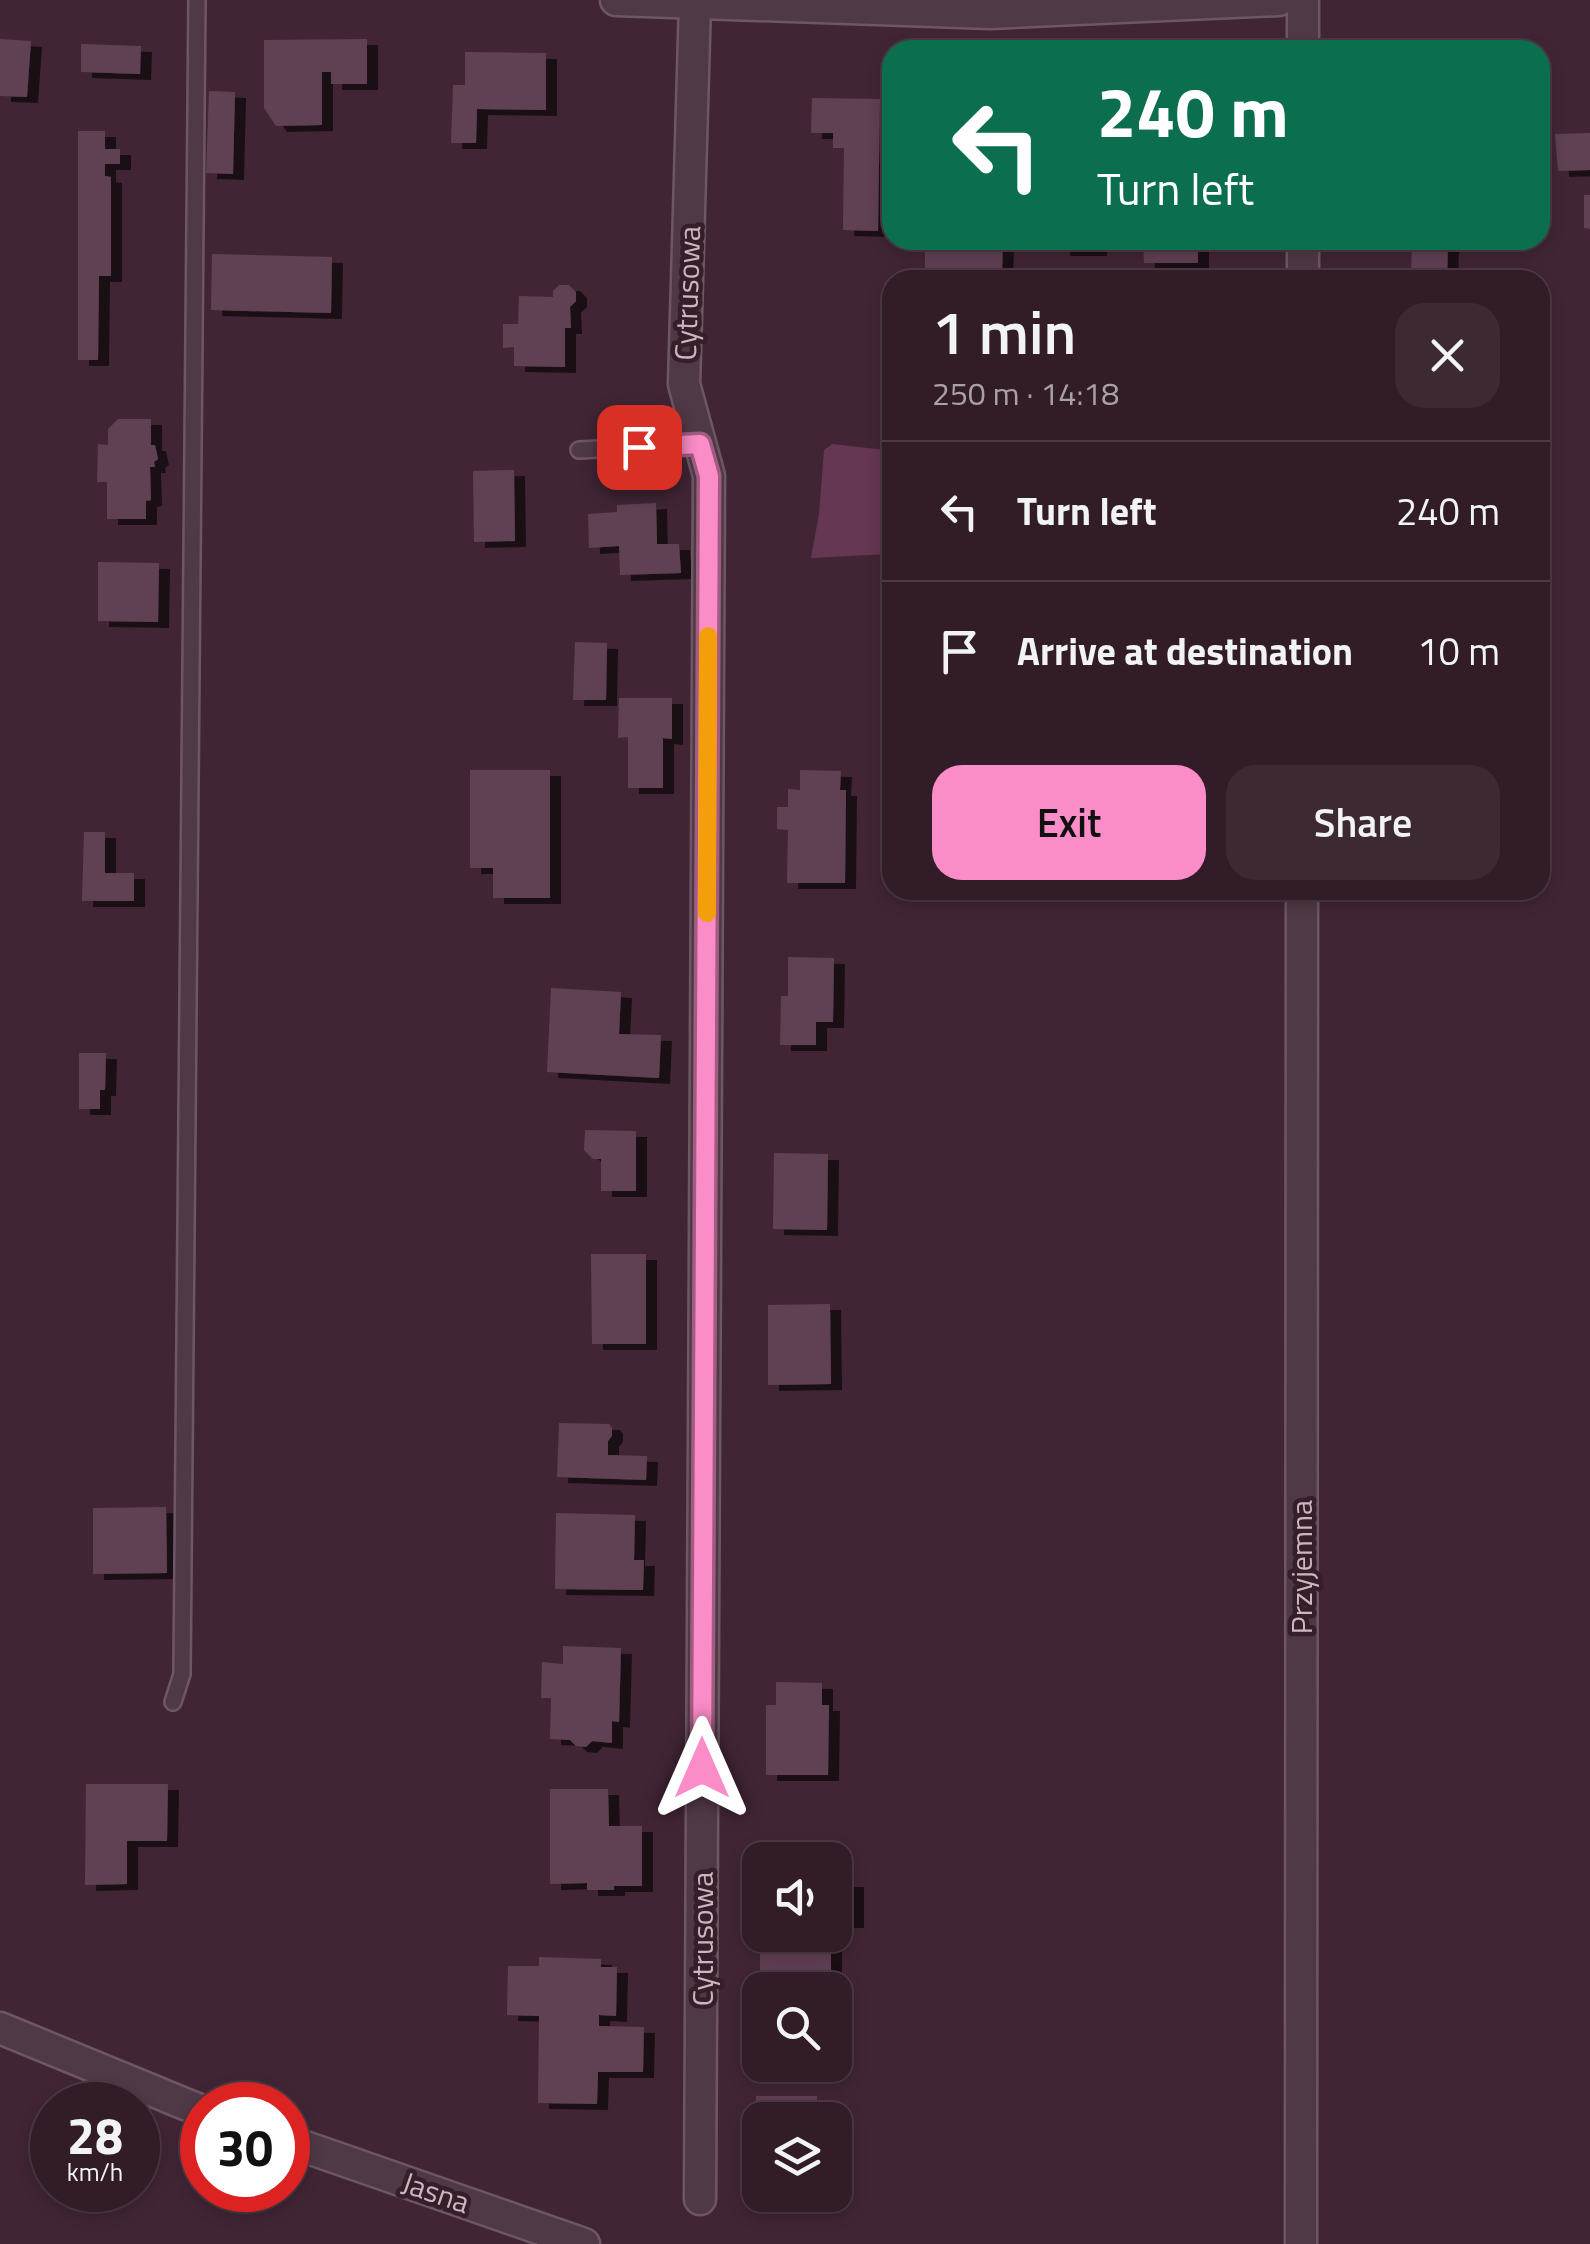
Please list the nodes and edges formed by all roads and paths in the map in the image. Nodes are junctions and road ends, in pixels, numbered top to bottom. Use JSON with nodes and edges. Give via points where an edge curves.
{"nodes":[{"id":1,"x":197,"y":0,"type":"edge"},
{"id":2,"x":616,"y":0,"type":"edge"},
{"id":3,"x":1279,"y":0,"type":"edge"},
{"id":4,"x":1304,"y":0,"type":"edge"},
{"id":5,"x":696,"y":3,"type":"junction"},
{"id":6,"x":1304,"y":40,"type":"edge"},
{"id":7,"x":700,"y":444,"type":"junction"},
{"id":8,"x":579,"y":450,"type":"dead end"},
{"id":9,"x":1302,"y":900,"type":"edge"},
{"id":10,"x":173,"y":1702,"type":"dead end"},
{"id":11,"x":0,"y":2028,"type":"edge"},
{"id":12,"x":180,"y":2102,"type":"edge"},
{"id":13,"x":310,"y":2149,"type":"edge"},
{"id":14,"x":700,"y":2199,"type":"dead end"},
{"id":15,"x":584,"y":2244,"type":"edge"},
{"id":16,"x":1301,"y":2244,"type":"edge"}],
"edges":[{"from":1,"to":10,"type":"lane","via":[[182,1674]]},
{"from":2,"to":5,"type":"street"},
{"from":3,"to":5,"type":"street","via":[[990,13]]},
{"from":4,"to":6,"type":"street"},
{"from":5,"to":7,"type":"street","name":"Cytrusowa","via":[[684,384]]},
{"from":7,"to":8,"type":"lane"},
{"from":7,"to":14,"type":"street","name":"Cytrusowa","via":[[709,476]]},
{"from":9,"to":16,"type":"street","name":"Przyjemna"},
{"from":11,"to":12,"type":"street"},
{"from":13,"to":15,"type":"street","name":"Jasna"}]}
